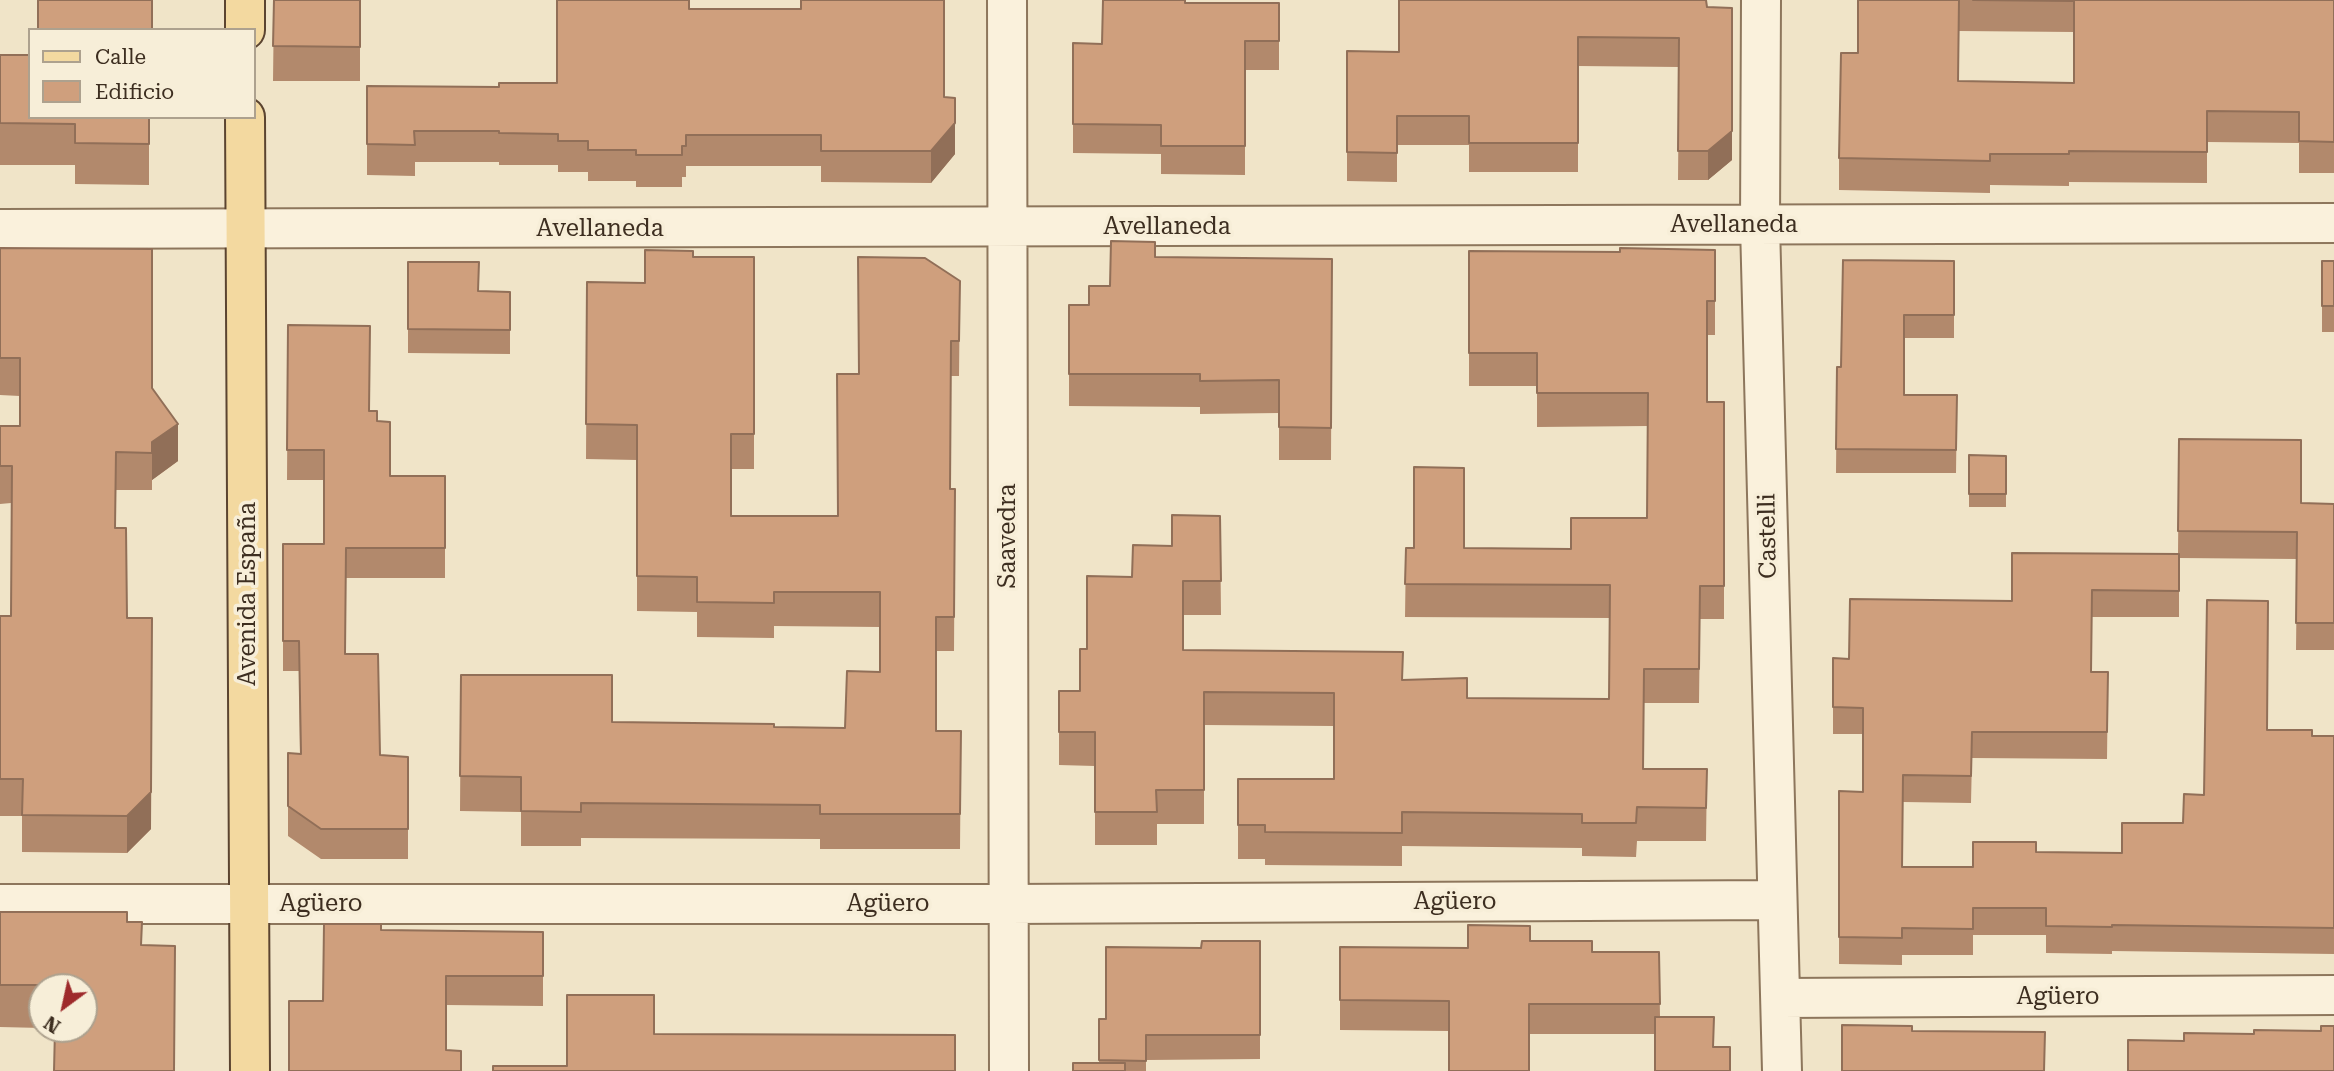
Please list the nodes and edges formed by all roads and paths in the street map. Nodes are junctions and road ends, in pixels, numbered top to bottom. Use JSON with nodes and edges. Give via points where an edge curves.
{"nodes":[{"id":1,"x":245,"y":0,"type":"edge"},
{"id":2,"x":1007,"y":0,"type":"edge"},
{"id":3,"x":1761,"y":0,"type":"edge"},
{"id":4,"x":245,"y":28,"type":"edge"},
{"id":5,"x":245,"y":119,"type":"edge"},
{"id":6,"x":2334,"y":223,"type":"edge"},
{"id":7,"x":1760,"y":225,"type":"junction"},
{"id":8,"x":1007,"y":227,"type":"junction"},
{"id":9,"x":0,"y":229,"type":"edge"},
{"id":10,"x":246,"y":230,"type":"junction"},
{"id":11,"x":1777,"y":900,"type":"junction"},
{"id":12,"x":0,"y":904,"type":"edge"},
{"id":13,"x":250,"y":904,"type":"junction"},
{"id":14,"x":1009,"y":904,"type":"junction"},
{"id":15,"x":2334,"y":995,"type":"edge"},
{"id":16,"x":1781,"y":998,"type":"junction"},
{"id":17,"x":250,"y":1071,"type":"edge"},
{"id":18,"x":1009,"y":1071,"type":"edge"},
{"id":19,"x":1782,"y":1071,"type":"edge"}],
"edges":[{"from":1,"to":4,"type":"main road"},
{"from":2,"to":8,"type":"street","name":"Saavedra"},
{"from":3,"to":7,"type":"street","name":"Castelli"},
{"from":5,"to":10,"type":"main road","name":"Avenida España"},
{"from":6,"to":7,"type":"street","name":"Avellaneda"},
{"from":7,"to":8,"type":"street","name":"Avellaneda"},
{"from":7,"to":11,"type":"street","name":"Castelli"},
{"from":8,"to":10,"type":"street","name":"Avellaneda"},
{"from":8,"to":14,"type":"street","name":"Saavedra"},
{"from":9,"to":10,"type":"street","name":"Avellaneda"},
{"from":10,"to":13,"type":"main road","name":"Avenida España"},
{"from":11,"to":14,"type":"street","name":"Agüero"},
{"from":11,"to":16,"type":"street","name":"Castelli"},
{"from":12,"to":13,"type":"street","name":"Agüero"},
{"from":13,"to":14,"type":"street","name":"Agüero"},
{"from":13,"to":17,"type":"main road","name":"Avenida España"},
{"from":14,"to":18,"type":"street","name":"Saavedra"},
{"from":15,"to":16,"type":"street","name":"Agüero"},
{"from":16,"to":19,"type":"street","name":"Castelli"}]}
